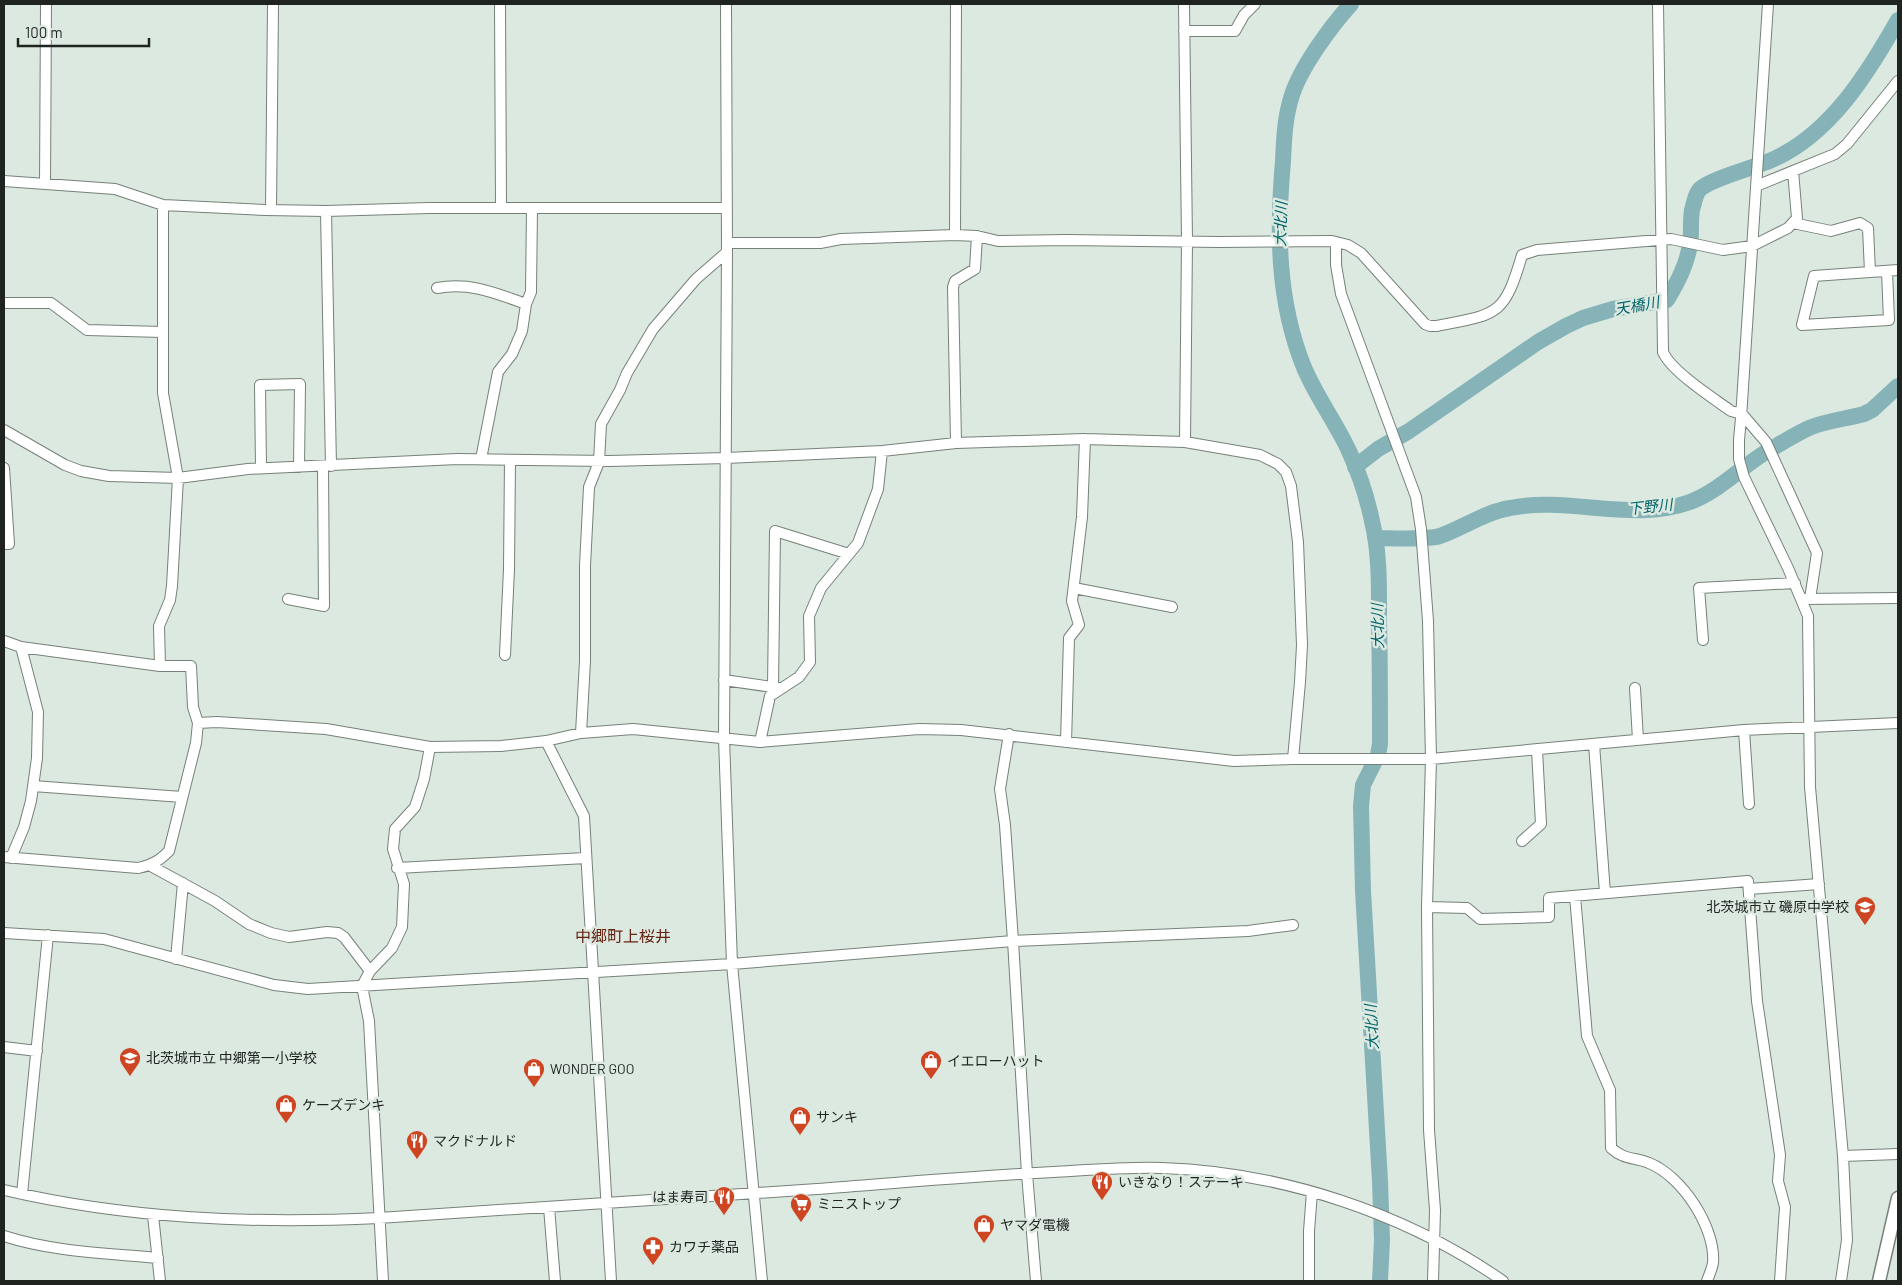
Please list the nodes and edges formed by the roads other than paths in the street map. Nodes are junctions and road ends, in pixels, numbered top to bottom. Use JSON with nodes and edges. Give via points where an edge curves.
{"nodes":[{"id":1,"x":46,"y":4,"type":"edge"},
{"id":2,"x":273,"y":4,"type":"edge"},
{"id":3,"x":500,"y":4,"type":"edge"},
{"id":4,"x":726,"y":4,"type":"edge"},
{"id":5,"x":956,"y":4,"type":"edge"},
{"id":6,"x":1184,"y":4,"type":"edge"},
{"id":7,"x":1245,"y":4,"type":"edge"},
{"id":8,"x":1254,"y":4,"type":"edge"},
{"id":9,"x":1658,"y":4,"type":"edge"},
{"id":10,"x":1768,"y":4,"type":"edge"},
{"id":11,"x":1244,"y":15,"type":"junction"},
{"id":12,"x":1184,"y":30,"type":"junction"},
{"id":13,"x":1898,"y":83,"type":"edge"},
{"id":14,"x":1793,"y":171,"type":"junction"},
{"id":15,"x":4,"y":181,"type":"edge"},
{"id":16,"x":45,"y":184,"type":"junction"},
{"id":17,"x":1756,"y":186,"type":"junction"},
{"id":18,"x":163,"y":205,"type":"junction"},
{"id":19,"x":501,"y":208,"type":"junction"},
{"id":20,"x":532,"y":208,"type":"junction"},
{"id":21,"x":727,"y":208,"type":"junction"},
{"id":22,"x":271,"y":210,"type":"junction"},
{"id":23,"x":326,"y":211,"type":"junction"},
{"id":24,"x":1793,"y":223,"type":"junction"},
{"id":25,"x":955,"y":235,"type":"junction"},
{"id":26,"x":977,"y":236,"type":"junction"},
{"id":27,"x":1661,"y":239,"type":"junction"},
{"id":28,"x":1187,"y":241,"type":"junction"},
{"id":29,"x":1334,"y":241,"type":"junction"},
{"id":30,"x":1752,"y":246,"type":"junction"},
{"id":31,"x":727,"y":247,"type":"junction"},
{"id":32,"x":1898,"y":270,"type":"edge"},
{"id":33,"x":1887,"y":271,"type":"junction"},
{"id":34,"x":1870,"y":272,"type":"junction"},
{"id":35,"x":438,"y":288,"type":"dead end"},
{"id":36,"x":4,"y":303,"type":"edge"},
{"id":37,"x":526,"y":304,"type":"junction"},
{"id":38,"x":163,"y":332,"type":"junction"},
{"id":39,"x":1742,"y":414,"type":"junction"},
{"id":40,"x":4,"y":430,"type":"edge"},
{"id":41,"x":1085,"y":439,"type":"junction"},
{"id":42,"x":1185,"y":442,"type":"junction"},
{"id":43,"x":956,"y":443,"type":"junction"},
{"id":44,"x":882,"y":451,"type":"junction"},
{"id":45,"x":726,"y":458,"type":"junction"},
{"id":46,"x":481,"y":459,"type":"junction"},
{"id":47,"x":510,"y":460,"type":"junction"},
{"id":48,"x":599,"y":461,"type":"junction"},
{"id":49,"x":327,"y":466,"type":"junction"},
{"id":50,"x":300,"y":467,"type":"junction"},
{"id":51,"x":4,"y":468,"type":"edge"},
{"id":52,"x":261,"y":468,"type":"junction"},
{"id":53,"x":178,"y":478,"type":"junction"},
{"id":54,"x":4,"y":544,"type":"edge"},
{"id":55,"x":849,"y":554,"type":"junction"},
{"id":56,"x":1795,"y":583,"type":"junction"},
{"id":57,"x":1074,"y":588,"type":"junction"},
{"id":58,"x":1898,"y":598,"type":"edge"},
{"id":59,"x":288,"y":599,"type":"dead end"},
{"id":60,"x":1806,"y":599,"type":"junction"},
{"id":61,"x":1172,"y":607,"type":"dead end"},
{"id":62,"x":1703,"y":640,"type":"dead end"},
{"id":63,"x":4,"y":641,"type":"edge"},
{"id":64,"x":21,"y":647,"type":"junction"},
{"id":65,"x":505,"y":655,"type":"dead end"},
{"id":66,"x":160,"y":666,"type":"junction"},
{"id":67,"x":724,"y":680,"type":"junction"},
{"id":68,"x":778,"y":688,"type":"junction"},
{"id":69,"x":1635,"y":688,"type":"dead end"},
{"id":70,"x":198,"y":723,"type":"junction"},
{"id":71,"x":1898,"y":723,"type":"edge"},
{"id":72,"x":1810,"y":728,"type":"junction"},
{"id":73,"x":1744,"y":730,"type":"junction"},
{"id":74,"x":581,"y":733,"type":"junction"},
{"id":75,"x":1009,"y":734,"type":"junction"},
{"id":76,"x":724,"y":738,"type":"junction"},
{"id":77,"x":1638,"y":740,"type":"junction"},
{"id":78,"x":546,"y":741,"type":"junction"},
{"id":79,"x":760,"y":742,"type":"junction"},
{"id":80,"x":1066,"y":742,"type":"junction"},
{"id":81,"x":1594,"y":744,"type":"junction"},
{"id":82,"x":430,"y":747,"type":"junction"},
{"id":83,"x":1537,"y":750,"type":"junction"},
{"id":84,"x":1298,"y":759,"type":"junction"},
{"id":85,"x":1427,"y":759,"type":"junction"},
{"id":86,"x":33,"y":786,"type":"junction"},
{"id":87,"x":182,"y":797,"type":"junction"},
{"id":88,"x":1749,"y":804,"type":"dead end"},
{"id":89,"x":1522,"y":841,"type":"dead end"},
{"id":90,"x":8,"y":857,"type":"edge"},
{"id":91,"x":586,"y":858,"type":"junction"},
{"id":92,"x":151,"y":866,"type":"junction"},
{"id":93,"x":398,"y":868,"type":"junction"},
{"id":94,"x":183,"y":883,"type":"junction"},
{"id":95,"x":1819,"y":884,"type":"junction"},
{"id":96,"x":1749,"y":889,"type":"junction"},
{"id":97,"x":1605,"y":893,"type":"junction"},
{"id":98,"x":1574,"y":896,"type":"junction"},
{"id":99,"x":1427,"y":907,"type":"junction"},
{"id":100,"x":1293,"y":925,"type":"dead end"},
{"id":101,"x":4,"y":933,"type":"edge"},
{"id":102,"x":48,"y":935,"type":"junction"},
{"id":103,"x":1013,"y":940,"type":"junction"},
{"id":104,"x":176,"y":958,"type":"junction"},
{"id":105,"x":732,"y":964,"type":"junction"},
{"id":106,"x":370,"y":971,"type":"junction"},
{"id":107,"x":594,"y":972,"type":"junction"},
{"id":108,"x":362,"y":986,"type":"junction"},
{"id":109,"x":4,"y":1047,"type":"edge"},
{"id":110,"x":37,"y":1051,"type":"junction"},
{"id":111,"x":1898,"y":1154,"type":"edge"},
{"id":112,"x":1843,"y":1156,"type":"junction"},
{"id":113,"x":1027,"y":1174,"type":"junction"},
{"id":114,"x":4,"y":1190,"type":"edge"},
{"id":115,"x":754,"y":1193,"type":"junction"},
{"id":116,"x":1315,"y":1193,"type":"junction"},
{"id":117,"x":22,"y":1194,"type":"junction"},
{"id":118,"x":1898,"y":1198,"type":"edge"},
{"id":119,"x":605,"y":1203,"type":"junction"},
{"id":120,"x":549,"y":1207,"type":"junction"},
{"id":121,"x":153,"y":1215,"type":"junction"},
{"id":122,"x":379,"y":1218,"type":"junction"},
{"id":123,"x":1894,"y":1234,"type":"edge"},
{"id":124,"x":4,"y":1236,"type":"edge"},
{"id":125,"x":1433,"y":1239,"type":"junction"},
{"id":126,"x":158,"y":1258,"type":"junction"},
{"id":127,"x":160,"y":1281,"type":"edge"},
{"id":128,"x":383,"y":1281,"type":"edge"},
{"id":129,"x":555,"y":1281,"type":"edge"},
{"id":130,"x":611,"y":1281,"type":"edge"},
{"id":131,"x":762,"y":1281,"type":"edge"},
{"id":132,"x":1036,"y":1281,"type":"edge"},
{"id":133,"x":1309,"y":1281,"type":"edge"},
{"id":134,"x":1433,"y":1281,"type":"edge"},
{"id":135,"x":1503,"y":1281,"type":"edge"},
{"id":136,"x":1707,"y":1281,"type":"edge"},
{"id":137,"x":1780,"y":1281,"type":"edge"},
{"id":138,"x":1841,"y":1281,"type":"edge"},
{"id":139,"x":1879,"y":1281,"type":"edge"}],
"edges":[{"from":1,"to":16,"type":"street"},
{"from":2,"to":22,"type":"street"},
{"from":3,"to":19,"type":"street"},
{"from":4,"to":21,"type":"street"},
{"from":5,"to":25,"type":"street"},
{"from":6,"to":12,"type":"street"},
{"from":7,"to":11,"type":"street"},
{"from":8,"to":11,"type":"street"},
{"from":9,"to":27,"type":"street"},
{"from":10,"to":17,"type":"street"},
{"from":11,"to":12,"type":"street","via":[[1235,30]]},
{"from":12,"to":28,"type":"street"},
{"from":13,"to":14,"type":"street","via":[[1847,144],[1835,154]]},
{"from":14,"to":17,"type":"street"},
{"from":14,"to":24,"type":"street","via":[[1797,218]]},
{"from":15,"to":16,"type":"street"},
{"from":16,"to":18,"type":"street","via":[[115,189]]},
{"from":17,"to":30,"type":"street"},
{"from":18,"to":22,"type":"street"},
{"from":18,"to":38,"type":"street"},
{"from":19,"to":20,"type":"street"},
{"from":19,"to":23,"type":"street"},
{"from":20,"to":21,"type":"street"},
{"from":20,"to":37,"type":"street","via":[[531,292]]},
{"from":21,"to":31,"type":"street"},
{"from":22,"to":23,"type":"street"},
{"from":23,"to":49,"type":"street"},
{"from":24,"to":30,"type":"street"},
{"from":24,"to":34,"type":"street","via":[[1831,231],[1860,223],[1868,228]]},
{"from":25,"to":26,"type":"street"},
{"from":25,"to":31,"type":"street"},
{"from":26,"to":28,"type":"street","via":[[998,241]]},
{"from":26,"to":43,"type":"street","via":[[975,268],[955,281],[953,287]]},
{"from":27,"to":29,"type":"street","via":[[1547,249],[1522,255],[1513,285],[1498,308],[1483,317],[1430,326],[1361,253]]},
{"from":27,"to":30,"type":"street","via":[[1723,250]]},
{"from":27,"to":39,"type":"street","via":[[1663,352],[1666,359],[1731,411]]},
{"from":28,"to":29,"type":"street"},
{"from":28,"to":42,"type":"street"},
{"from":29,"to":85,"type":"street","via":[[1341,294],[1416,497],[1428,621]]},
{"from":30,"to":39,"type":"street"},
{"from":31,"to":45,"type":"street"},
{"from":31,"to":48,"type":"street","via":[[649,336],[601,424]]},
{"from":32,"to":33,"type":"street"},
{"from":33,"to":34,"type":"street"},
{"from":33,"to":34,"type":"street","via":[[1889,320],[1802,325],[1814,276]]},
{"from":35,"to":37,"type":"street","via":[[453,285],[483,288]]},
{"from":36,"to":38,"type":"street","via":[[50,303],[87,330]]},
{"from":37,"to":46,"type":"street","via":[[522,331],[512,354],[498,372]]},
{"from":38,"to":53,"type":"street","via":[[164,393]]},
{"from":39,"to":56,"type":"street","via":[[1738,440],[1742,469]]},
{"from":39,"to":60,"type":"street","via":[[1774,456],[1817,553]]},
{"from":40,"to":53,"type":"street","via":[[81,471],[109,476]]},
{"from":41,"to":42,"type":"street"},
{"from":41,"to":43,"type":"street"},
{"from":41,"to":57,"type":"street","via":[[1082,517]]},
{"from":42,"to":84,"type":"street","via":[[1260,455],[1278,464],[1286,472],[1291,486],[1298,542],[1302,645]]},
{"from":43,"to":44,"type":"street"},
{"from":44,"to":45,"type":"street"},
{"from":44,"to":55,"type":"street","via":[[878,489],[858,544]]},
{"from":45,"to":48,"type":"street"},
{"from":45,"to":67,"type":"street"},
{"from":46,"to":47,"type":"street"},
{"from":46,"to":49,"type":"street"},
{"from":47,"to":48,"type":"street"},
{"from":47,"to":65,"type":"street"},
{"from":48,"to":74,"type":"street","via":[[589,487]]},
{"from":49,"to":50,"type":"street"},
{"from":49,"to":59,"type":"street","via":[[324,606]]},
{"from":50,"to":52,"type":"street"},
{"from":50,"to":52,"type":"street","via":[[300,384],[260,385]]},
{"from":51,"to":54,"type":"street","via":[[9,544]]},
{"from":52,"to":53,"type":"street"},
{"from":53,"to":66,"type":"street","via":[[172,586],[159,626]]},
{"from":55,"to":68,"type":"street","via":[[821,588],[809,616],[810,662],[799,677]]},
{"from":55,"to":68,"type":"street","via":[[775,531]]},
{"from":56,"to":60,"type":"street"},
{"from":56,"to":62,"type":"street","via":[[1699,588]]},
{"from":57,"to":61,"type":"street"},
{"from":57,"to":80,"type":"street","via":[[1072,601],[1079,625],[1069,638]]},
{"from":58,"to":60,"type":"street"},
{"from":60,"to":72,"type":"street","via":[[1810,629]]},
{"from":63,"to":64,"type":"street"},
{"from":64,"to":66,"type":"street"},
{"from":64,"to":86,"type":"street","via":[[38,712]]},
{"from":66,"to":70,"type":"street","via":[[191,666],[193,707]]},
{"from":67,"to":68,"type":"street"},
{"from":67,"to":76,"type":"street"},
{"from":68,"to":79,"type":"street","via":[[770,696]]},
{"from":69,"to":77,"type":"street"},
{"from":70,"to":82,"type":"street","via":[[326,729]]},
{"from":70,"to":87,"type":"street"},
{"from":71,"to":72,"type":"street"},
{"from":72,"to":73,"type":"street"},
{"from":72,"to":95,"type":"street","via":[[1810,787]]},
{"from":73,"to":77,"type":"street"},
{"from":73,"to":88,"type":"street"},
{"from":74,"to":76,"type":"street","via":[[633,729]]},
{"from":74,"to":78,"type":"street"},
{"from":75,"to":79,"type":"street","via":[[919,729]]},
{"from":75,"to":80,"type":"street"},
{"from":75,"to":103,"type":"street","via":[[1000,789]]},
{"from":76,"to":79,"type":"street"},
{"from":76,"to":105,"type":"street"},
{"from":77,"to":81,"type":"street"},
{"from":78,"to":82,"type":"street","via":[[501,746]]},
{"from":78,"to":91,"type":"street","via":[[584,816]]},
{"from":80,"to":84,"type":"street","via":[[1234,761]]},
{"from":81,"to":83,"type":"street"},
{"from":81,"to":97,"type":"street"},
{"from":82,"to":93,"type":"street","via":[[415,807],[395,830],[392,849]]},
{"from":83,"to":85,"type":"street"},
{"from":83,"to":89,"type":"street","via":[[1541,824]]},
{"from":84,"to":85,"type":"street"},
{"from":85,"to":99,"type":"street"},
{"from":86,"to":87,"type":"street"},
{"from":86,"to":90,"type":"street","via":[[24,827]]},
{"from":87,"to":92,"type":"street","via":[[169,851]]},
{"from":90,"to":92,"type":"street","via":[[138,868]]},
{"from":91,"to":93,"type":"street"},
{"from":91,"to":107,"type":"street"},
{"from":92,"to":94,"type":"street"},
{"from":93,"to":106,"type":"street","via":[[404,884],[402,927],[392,948]]},
{"from":94,"to":104,"type":"street"},
{"from":94,"to":106,"type":"street","via":[[248,924],[271,933],[289,937],[338,933]]},
{"from":95,"to":96,"type":"street"},
{"from":95,"to":112,"type":"street"},
{"from":96,"to":97,"type":"street","via":[[1748,881]]},
{"from":96,"to":137,"type":"street","via":[[1757,1001],[1780,1155],[1778,1181],[1785,1207]]},
{"from":97,"to":98,"type":"street"},
{"from":98,"to":99,"type":"street","via":[[1549,898],[1549,917],[1480,919],[1467,908]]},
{"from":98,"to":136,"type":"street","via":[[1587,1036],[1610,1090],[1610,1148],[1619,1156],[1650,1163],[1675,1180],[1691,1199],[1710,1235],[1713,1262]]},
{"from":99,"to":125,"type":"street","via":[[1429,1130],[1436,1210]]},
{"from":100,"to":103,"type":"street","via":[[1248,932]]},
{"from":101,"to":102,"type":"street"},
{"from":102,"to":104,"type":"street","via":[[104,939]]},
{"from":102,"to":110,"type":"street"},
{"from":103,"to":105,"type":"street"},
{"from":103,"to":113,"type":"street"},
{"from":104,"to":108,"type":"street","via":[[274,985],[308,989]]},
{"from":105,"to":107,"type":"street"},
{"from":105,"to":115,"type":"street"},
{"from":106,"to":108,"type":"street"},
{"from":107,"to":108,"type":"street"},
{"from":107,"to":119,"type":"street"},
{"from":108,"to":122,"type":"street","via":[[369,1021]]},
{"from":109,"to":110,"type":"street"},
{"from":110,"to":117,"type":"street"},
{"from":111,"to":112,"type":"street"},
{"from":112,"to":138,"type":"street","via":[[1847,1240]]},
{"from":113,"to":115,"type":"street"},
{"from":113,"to":116,"type":"street","via":[[1173,1169],[1237,1176]]},
{"from":113,"to":132,"type":"street"},
{"from":114,"to":117,"type":"street"},
{"from":115,"to":119,"type":"street"},
{"from":115,"to":131,"type":"street"},
{"from":116,"to":125,"type":"street","via":[[1388,1218]]},
{"from":116,"to":133,"type":"street","via":[[1309,1231]]},
{"from":117,"to":121,"type":"street"},
{"from":118,"to":123,"type":"main road"},
{"from":119,"to":120,"type":"street"},
{"from":119,"to":130,"type":"street"},
{"from":120,"to":122,"type":"street"},
{"from":120,"to":129,"type":"street"},
{"from":121,"to":122,"type":"street","via":[[305,1222]]},
{"from":121,"to":126,"type":"street"},
{"from":122,"to":128,"type":"street"},
{"from":123,"to":139,"type":"main road"},
{"from":124,"to":126,"type":"street","via":[[73,1250]]},
{"from":125,"to":134,"type":"street"},
{"from":125,"to":135,"type":"street"},
{"from":126,"to":127,"type":"street"}]}
